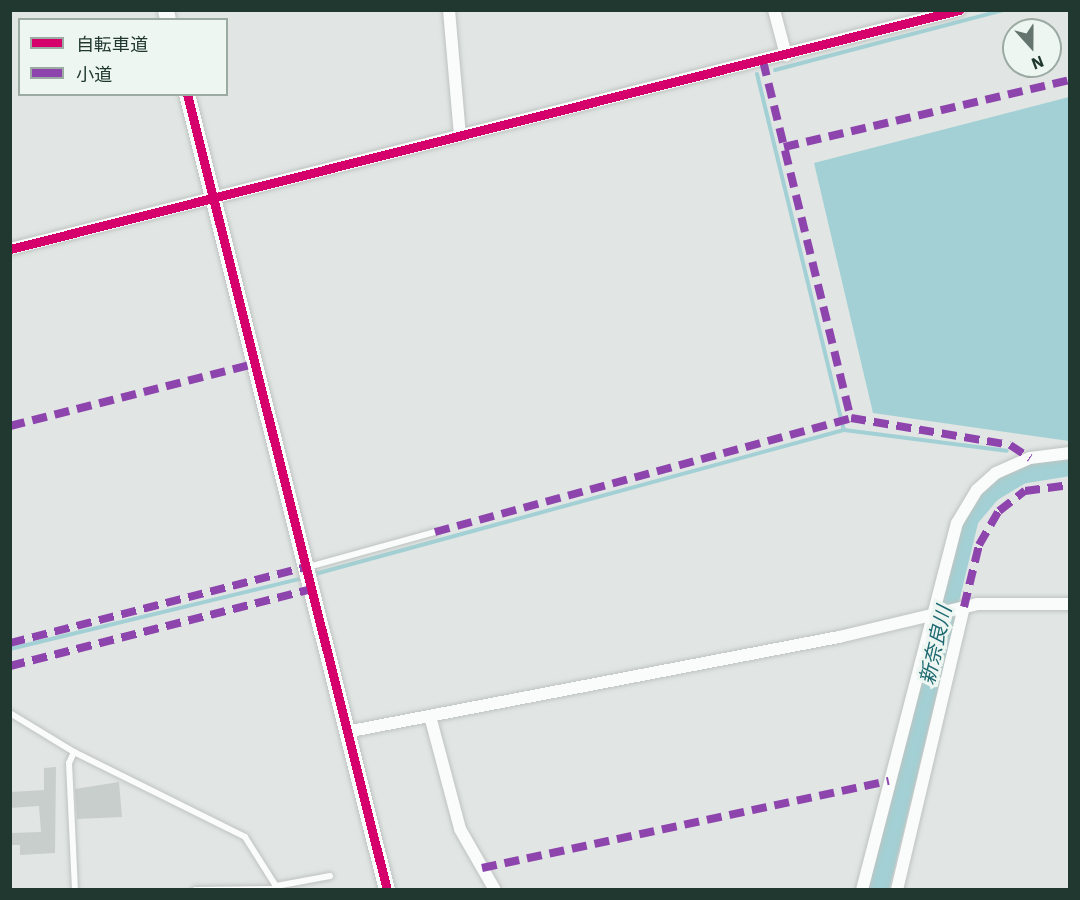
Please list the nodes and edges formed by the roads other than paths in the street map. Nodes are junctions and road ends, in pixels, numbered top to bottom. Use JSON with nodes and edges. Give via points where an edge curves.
{"nodes":[{"id":1,"x":448,"y":10,"type":"edge"},
{"id":2,"x":774,"y":10,"type":"edge"},
{"id":3,"x":959,"y":10,"type":"edge"},
{"id":4,"x":926,"y":14,"type":"edge"},
{"id":5,"x":786,"y":55,"type":"junction"},
{"id":6,"x":188,"y":96,"type":"edge"},
{"id":7,"x":460,"y":136,"type":"junction"},
{"id":8,"x":213,"y":197,"type":"junction"},
{"id":9,"x":10,"y":249,"type":"edge"},
{"id":10,"x":1070,"y":453,"type":"edge"},
{"id":11,"x":435,"y":532,"type":"dead end"},
{"id":12,"x":307,"y":567,"type":"junction"},
{"id":13,"x":1070,"y":604,"type":"edge"},
{"id":14,"x":961,"y":608,"type":"junction"},
{"id":15,"x":934,"y":614,"type":"junction"},
{"id":16,"x":10,"y":713,"type":"edge"},
{"id":17,"x":430,"y":716,"type":"junction"},
{"id":18,"x":346,"y":732,"type":"junction"},
{"id":19,"x":74,"y":752,"type":"junction"},
{"id":20,"x":330,"y":876,"type":"dead end"},
{"id":21,"x":276,"y":888,"type":"edge"},
{"id":22,"x":75,"y":890,"type":"edge"},
{"id":23,"x":195,"y":890,"type":"edge"},
{"id":24,"x":387,"y":890,"type":"edge"},
{"id":25,"x":495,"y":890,"type":"edge"},
{"id":26,"x":862,"y":890,"type":"edge"},
{"id":27,"x":897,"y":890,"type":"edge"}],
"edges":[{"from":1,"to":7,"type":"street"},
{"from":2,"to":5,"type":"street"},
{"from":3,"to":4,"type":"street"},
{"from":4,"to":5,"type":"street"},
{"from":5,"to":7,"type":"street"},
{"from":6,"to":8,"type":"street"},
{"from":7,"to":8,"type":"street"},
{"from":8,"to":9,"type":"street"},
{"from":8,"to":12,"type":"street"},
{"from":10,"to":15,"type":"street","via":[[1018,462],[977,490],[957,523]]},
{"from":11,"to":12,"type":"lane"},
{"from":12,"to":18,"type":"street"},
{"from":13,"to":14,"type":"street"},
{"from":14,"to":15,"type":"street"},
{"from":14,"to":27,"type":"street"},
{"from":15,"to":17,"type":"street","via":[[839,638]]},
{"from":15,"to":26,"type":"street"},
{"from":16,"to":19,"type":"lane"},
{"from":17,"to":18,"type":"street"},
{"from":17,"to":25,"type":"street","via":[[460,829]]},
{"from":18,"to":24,"type":"street"},
{"from":19,"to":21,"type":"lane","via":[[245,837]]},
{"from":19,"to":22,"type":"lane","via":[[69,764]]},
{"from":20,"to":21,"type":"lane"},
{"from":21,"to":23,"type":"lane"}]}
